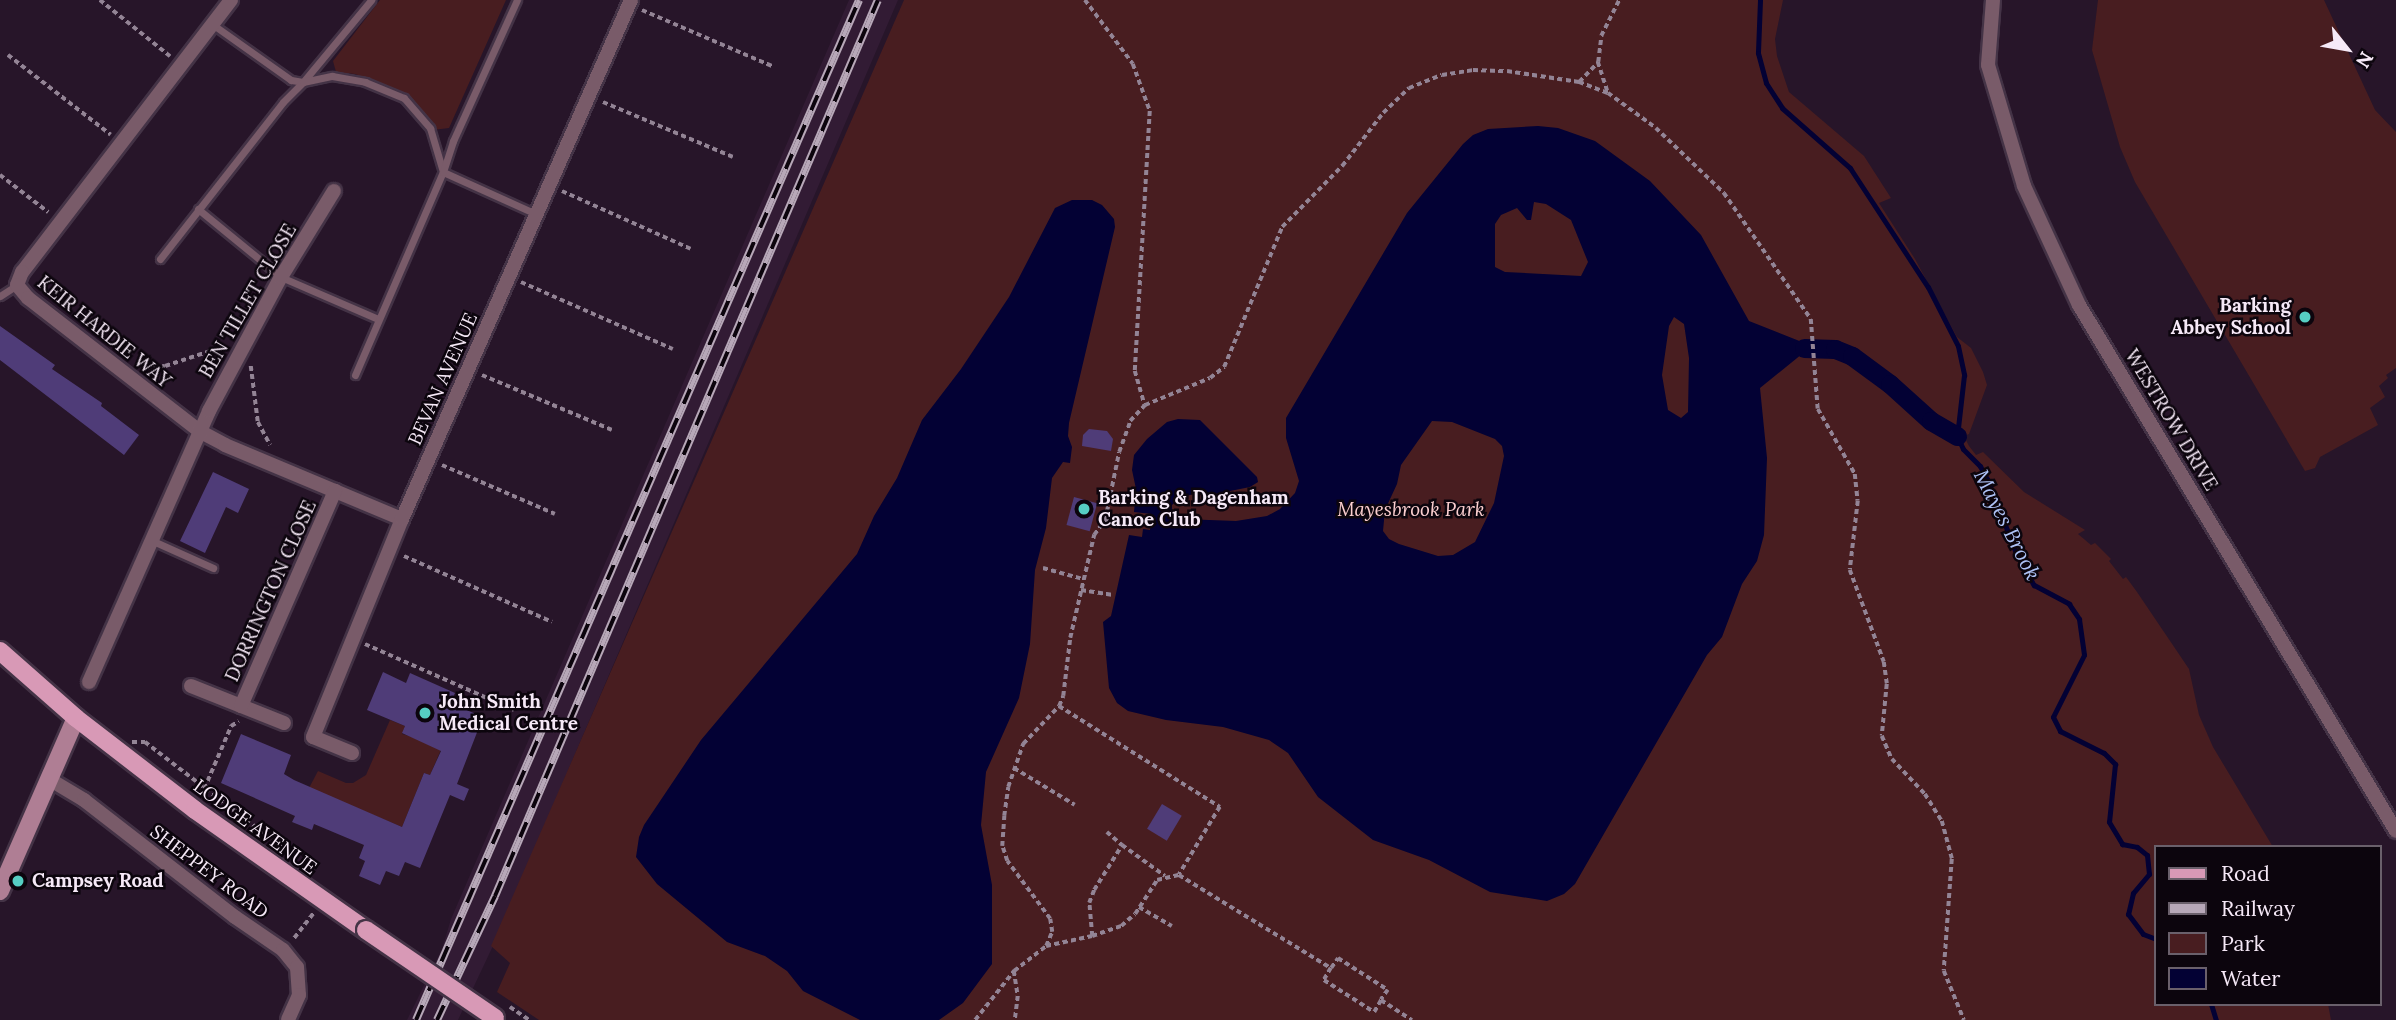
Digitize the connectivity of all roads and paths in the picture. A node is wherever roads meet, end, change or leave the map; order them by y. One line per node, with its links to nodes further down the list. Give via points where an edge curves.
1 (100, 0): 12 (path)
2 (231, 0): 9 (street, KEIR HARDIE WAY)
3 (371, 0): 14 (lane)
4 (517, 0): 20 (lane)
5 (1085, 0): 39 (path, via 1133,64 1150,111 1135,371)
6 (1619, 0): 11 (path, via 1601,36)
7 (1993, 0): 73 (street, WESTROW DRIVE, via 1988,65 2024,186 2079,305)
8 (630, 2): 13 (path); 17 (street, BEVAN AVENUE)
9 (212, 24): 12 (street, KEIR HARDIE WAY); 14 (lane, via 284,75)
10 (8, 55): 18 (path)
11 (1598, 62): 15 (path); 16 (path)
12 (181, 65): 18 (street, KEIR HARDIE WAY)
13 (772, 66)
14 (303, 82): 20 (lane, via 332,76 365,82 404,98 430,128); 24 (lane)
15 (1579, 82): 16 (path); 39 (path, via 1474,70 1442,75 1409,88 1282,227 1224,367 1210,379)
16 (1608, 93): 95 (path, via 1656,128 1724,193 1806,309 1812,327 1818,409 1855,474 1858,501 1850,570 1884,662 1887,684 1882,736 1892,759 1925,794 1942,821 1952,859 1944,971)
17 (589, 96): 19 (path); 22 (street, BEVAN AVENUE)
18 (121, 142): 26 (street, KEIR HARDIE WAY)
19 (733, 157)
20 (443, 172): 25 (lane); 33 (lane)
21 (0, 175): 26 (path)
22 (549, 185): 25 (street, BEVAN AVENUE); 27 (path)
23 (334, 191): 29 (street, BEN TILLET CLOSE)
24 (198, 209): 28 (lane); 29 (lane)
25 (536, 214): 30 (street, BEVAN AVENUE)
26 (61, 221): 31 (street, KEIR HARDIE WAY)
27 (691, 249)
28 (160, 259)
29 (281, 277): 33 (lane); 34 (street, BEN TILLET CLOSE)
30 (509, 277): 35 (path); 37 (street, BEVAN AVENUE)
31 (17, 285): 32 (lane); 41 (street, KEIR HARDIE WAY, via 27,298)
32 (0, 296)
33 (378, 320): 38 (lane)
34 (242, 349): 36 (path, via 229,345 165,366); 41 (street, BEN TILLET CLOSE); 42 (path, via 249,354 258,422)
35 (673, 349)
36 (143, 368)
37 (468, 369): 40 (path); 43 (street, BEVAN AVENUE)
38 (355, 375)
39 (1145, 405): 47 (path, via 1125,432)
40 (612, 430)
41 (201, 432): 44 (street, KEIR HARDIE WAY); 49 (street)
42 (270, 445)
43 (428, 460): 45 (path); 46 (street, BEVAN AVENUE)
44 (335, 491): 46 (street, KEIR HARDIE WAY); 61 (street, DORRINGTON CLOSE)
45 (555, 514)
46 (402, 520): 50 (street, BEVAN AVENUE)
47 (1105, 520): 48 (path); 53 (path, via 1094,535)
48 (1147, 525)
49 (153, 541): 51 (lane); 59 (street)
50 (390, 550): 56 (path); 57 (street, BEVAN AVENUE)
51 (213, 568)
52 (1043, 568): 53 (path)
53 (1083, 579): 54 (path)
54 (1081, 590): 55 (path); 62 (path)
55 (1112, 595)
56 (552, 622)
57 (354, 639): 63 (path); 68 (street, BEVAN AVENUE, via 313,737)
58 (0, 651): 64 (main road, LODGE AVENUE)
59 (89, 682)
60 (191, 686): 61 (street)
61 (241, 706): 65 (street)
62 (1059, 706): 69 (path, via 1023,744); 77 (path, via 1220,807)
63 (514, 710)
64 (76, 718): 67 (main road, LODGE AVENUE); 70 (street)
65 (284, 723)
66 (251, 724): 71 (path, via 240,720 231,726)
67 (118, 751): 71 (path, via 135,740 145,741); 89 (main road, LODGE AVENUE, bridge, via 261,859)
68 (352, 753)
69 (1014, 768): 72 (path); 85 (path, via 1002,846 1013,871 1050,919 1052,932)
70 (49, 779): 79 (street); 90 (street, SHEPPEY ROAD, via 283,950 297,967 299,995)
71 (204, 789): 76 (path)
72 (1075, 805)
73 (2396, 831)
74 (1107, 832): 75 (path)
75 (1122, 845): 78 (path); 83 (path, via 1089,903)
76 (290, 853)
77 (1179, 875): 78 (path); 86 (path)
78 (1165, 876): 80 (path, via 1157,880)
79 (0, 891)
80 (1139, 907): 82 (path); 83 (path, via 1127,922)
81 (307, 921): 84 (path)
82 (1171, 926)
83 (1092, 936): 85 (path)
84 (290, 943)
85 (1046, 946): 87 (path)
86 (1331, 968): 88 (path, via 1338,958 1388,990); 88 (path, via 1324,980 1374,1012)
87 (1014, 971): 92 (path); 93 (path)
88 (1381, 1000): 94 (path)
89 (500, 1014): 91 (path)
90 (288, 1020)
91 (529, 1020)
92 (975, 1020)
93 (1016, 1020)
94 (1412, 1020)
95 (1964, 1020)

